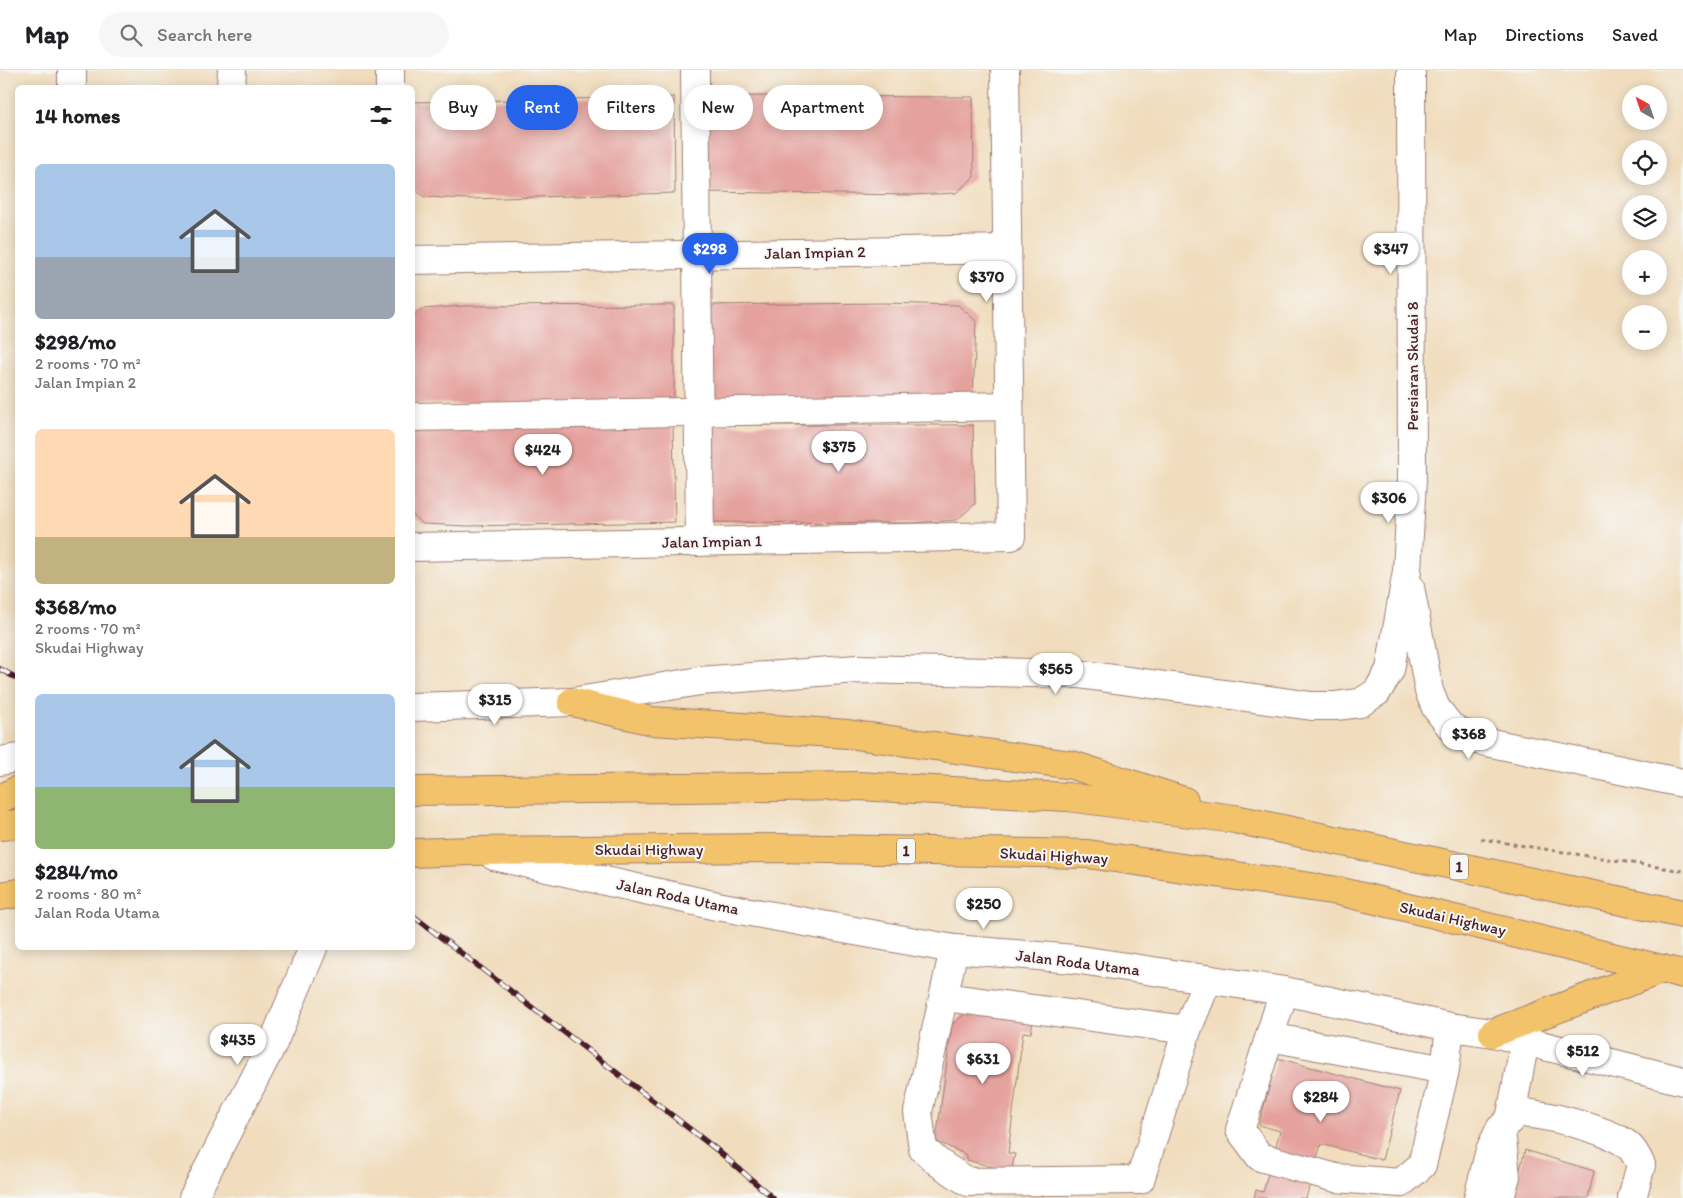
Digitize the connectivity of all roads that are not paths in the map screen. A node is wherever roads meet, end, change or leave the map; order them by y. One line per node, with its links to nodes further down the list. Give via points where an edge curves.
1 (72, 70): 7 (street)
2 (232, 70): 8 (street)
3 (390, 70): 9 (street)
4 (695, 70): 11 (street)
5 (1005, 70): 10 (street)
6 (1411, 70): 18 (street, Persiaran Skudai 8, via 1412,479)
7 (72, 85)
8 (231, 85)
9 (390, 85)
10 (1008, 249): 11 (street, Jalan Impian 2); 13 (street)
11 (697, 254): 12 (street, Jalan Impian 2); 14 (street)
12 (415, 260)
13 (1009, 406): 14 (street); 16 (street, Jalan Impian 1, via 1011,536)
14 (699, 412): 15 (street); 16 (street)
15 (415, 417)
16 (700, 542): 17 (street, Jalan Impian 1)
17 (415, 547)
18 (1407, 571): 20 (street, via 1390,670 1377,692 1360,703 1312,706 1078,674 858,669 700,681); 23 (street, via 1429,691 1436,708 1450,726 1472,739)
19 (415, 702): 20 (street)
20 (572, 702): 27 (highway, via 652,721 848,734 1072,765)
21 (15, 759): 22 (street)
22 (0, 762)
23 (1683, 783)
24 (15, 791): 26 (highway)
25 (415, 791): 27 (highway, 1, via 858,786 1068,797)
26 (0, 798)
27 (1235, 819): 34 (highway, 1)
28 (15, 824): 29 (highway)
29 (0, 826)
30 (470, 850): 31 (highway, Skudai Highway / 1); 35 (street, Jalan Roda Utama, via 717,906); 37 (highway, Skudai Highway / 1, via 776,848 1088,854 1338,891)
31 (415, 853)
32 (15, 894): 33 (highway)
33 (0, 896)
34 (1683, 914)
35 (954, 949): 38 (street, Jalan Roda Utama, via 1074,960); 40 (street)
36 (312, 950): 50 (street, via 273,1043)
37 (1673, 971): 43 (highway)
38 (1208, 979): 39 (street, Jalan Roda Utama); 42 (street)
39 (1284, 991): 41 (street, Jalan Roda Utama); 44 (street)
40 (944, 997): 42 (street); 42 (street, via 918,1112 920,1131 923,1149 968,1182 1140,1180)
41 (1450, 1026): 43 (street, Jalan Roda Utama); 46 (street)
42 (1187, 1030)
43 (1493, 1033): 45 (street, Jalan Roda Utama)
44 (1270, 1037): 46 (street); 46 (street, via 1240,1130 1260,1157 1336,1178 1401,1183 1422,1165)
45 (1525, 1041): 47 (street, Jalan Roda Utama); 48 (street)
46 (1445, 1070)
47 (1683, 1081)
48 (1505, 1125): 49 (street, via 1517,1113 1532,1113 1609,1134); 51 (street, via 1490,1150); 52 (street, via 1506,1176)
49 (1627, 1144): 53 (street, via 1624,1172); 54 (street, via 1642,1165)
50 (193, 1198)
51 (1478, 1198)
52 (1500, 1198)
53 (1616, 1198)
54 (1632, 1198)

